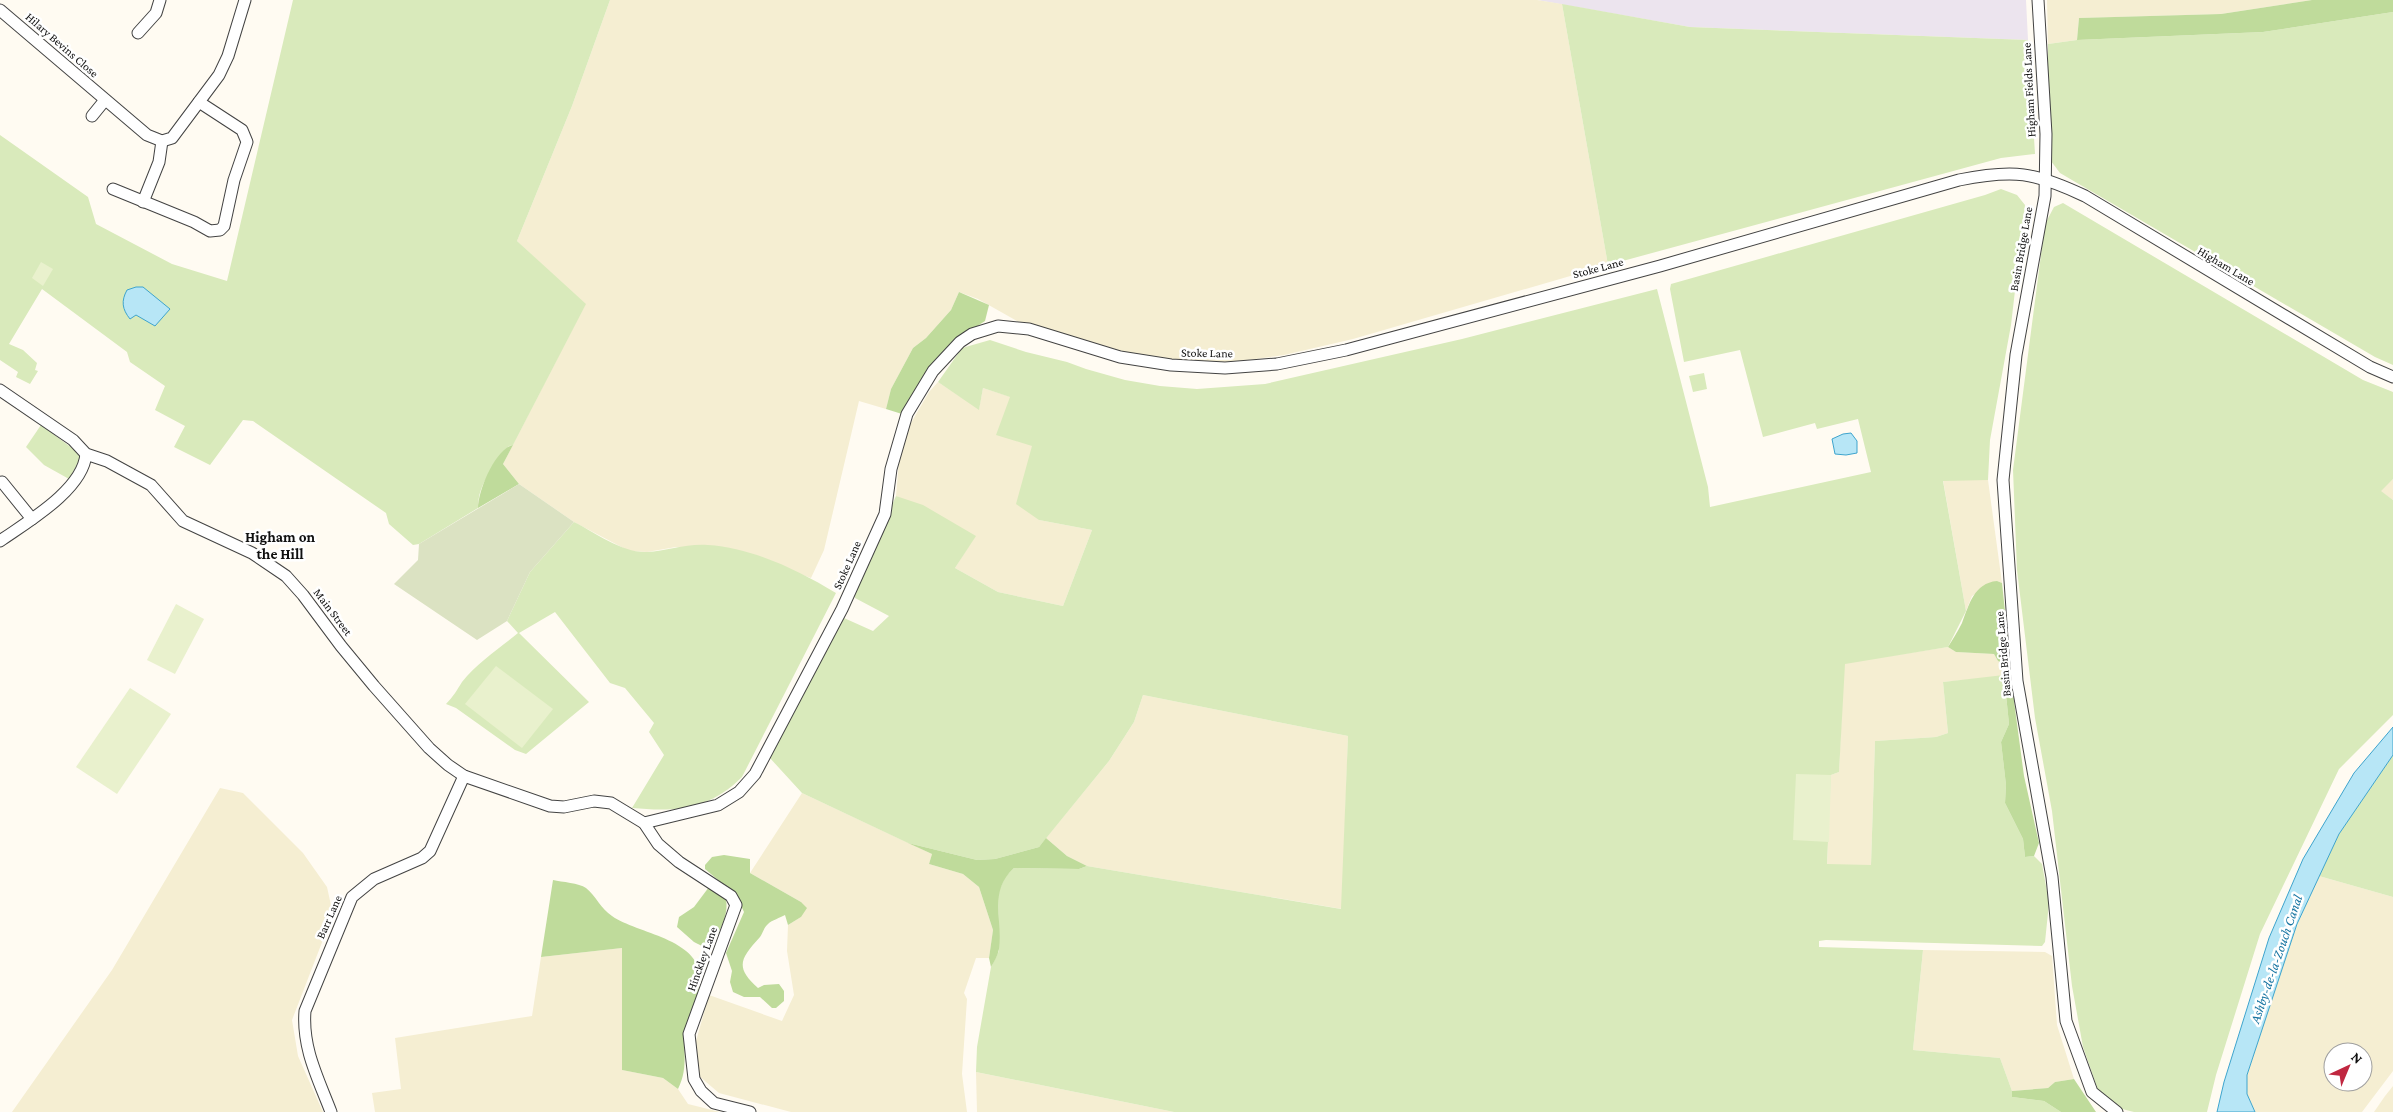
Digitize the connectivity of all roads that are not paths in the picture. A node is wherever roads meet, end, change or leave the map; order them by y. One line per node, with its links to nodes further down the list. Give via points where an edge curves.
1 (160, 0): 5 (street, via 156,13)
2 (245, 0): 7 (street, via 228,56 219,75)
3 (2038, 0): 10 (street, Higham Fields Lane, via 2046,134)
4 (0, 10): 6 (street, Hilary Bevins Close)
5 (138, 33)
6 (105, 100): 8 (street); 9 (street, Hilary Bevins Close, via 147,135)
7 (199, 102): 9 (street, via 172,138); 12 (street, via 246,135 247,142 224,226 210,231)
8 (92, 116)
9 (162, 141): 12 (street, via 159,162)
10 (2045, 178): 13 (street, Higham Lane, via 2085,196 2370,367); 20 (street, Stoke Lane, via 2013,172 1959,180 1650,268 1346,350 1277,364 1225,368 1171,365 1120,357 1029,329 998,326 972,334 933,371 908,414 891,469 885,514 842,609 755,774 739,792 718,806); 21 (street, Basin Bridge Lane, via 2045,196 2016,355 2003,480 2017,681 2052,877 2066,1021 2092,1092)
11 (113, 189): 12 (street)
12 (143, 202)
13 (2393, 377)
14 (0, 390): 15 (street, Main Street, via 73,440)
15 (86, 454): 17 (street, via 70,484 50,506); 19 (street, Main Street, via 107,461 144,481 157,490 183,521 252,553 286,576 374,686 429,748)
16 (2, 482): 17 (street)
17 (32, 519): 18 (street)
18 (0, 541)
19 (464, 776): 20 (street, Main Street, via 550,806 564,807 594,801 611,803); 22 (street, Barr Lane, via 430,851 422,858 374,879 352,897 305,1011 303,1031 306,1046)
20 (644, 822): 23 (street, Hinckley Lane, via 658,844 731,896 736,905 689,1034 694,1079 701,1091 714,1103)
21 (2112, 1109)
22 (331, 1112)
23 (750, 1112)

